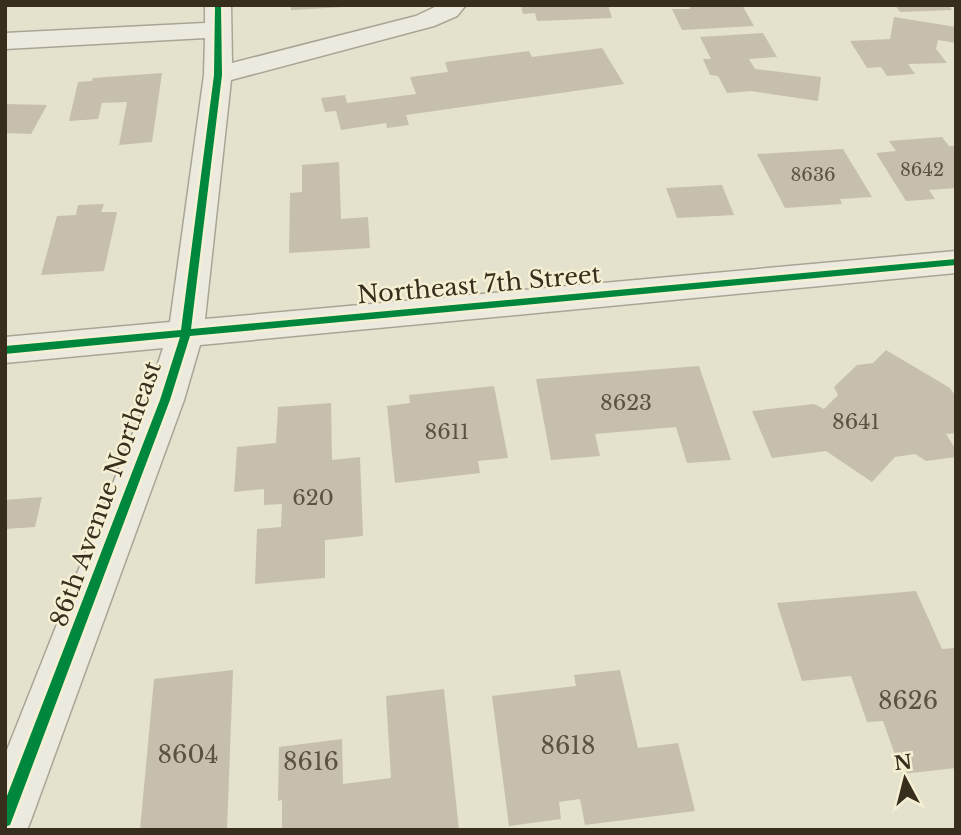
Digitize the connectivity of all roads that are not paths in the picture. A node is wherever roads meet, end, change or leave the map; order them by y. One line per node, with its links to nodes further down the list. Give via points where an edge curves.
1 (454, 5): 4 (street, via 425,20)
2 (218, 17): 3 (street); 4 (street, 86th Avenue Northeast)
3 (5, 41)
4 (218, 75): 6 (street, 86th Avenue Northeast)
5 (956, 262): 6 (street, Northeast 7th Street)
6 (186, 334): 7 (street, Northeast 7th Street); 8 (street, 86th Avenue Northeast, via 166,400)
7 (5, 350)
8 (5, 820)

